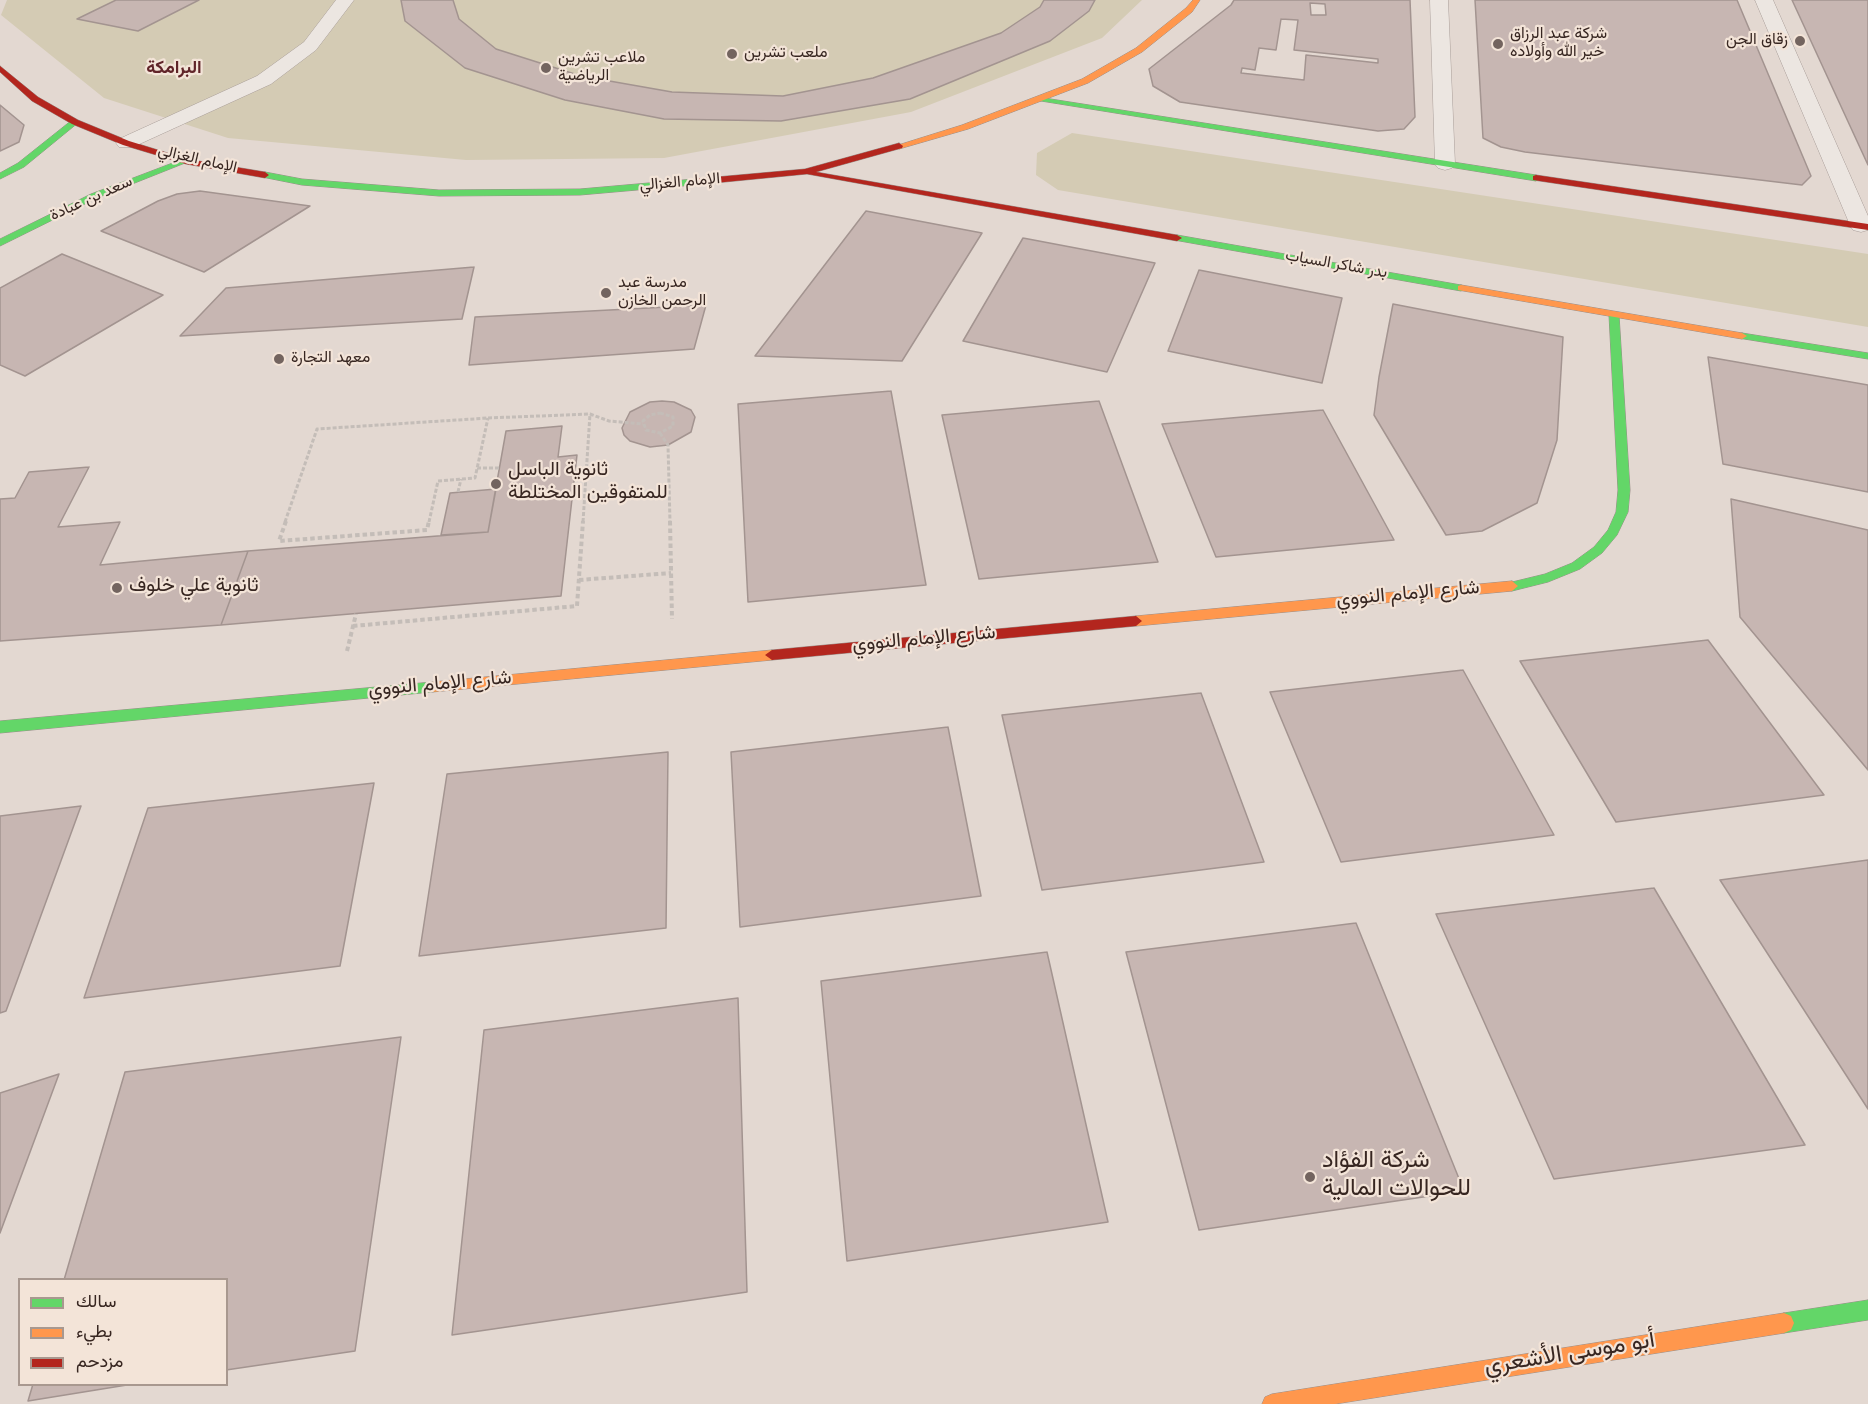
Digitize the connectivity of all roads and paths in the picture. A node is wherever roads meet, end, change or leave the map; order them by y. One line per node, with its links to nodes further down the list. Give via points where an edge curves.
1 (345, 0): 8 (street, via 310,46 264,80)
2 (1197, 0): 6 (main road, الإمام الغزالي, via 1139,50 1085,81)
3 (1439, 0): 10 (street)
4 (1764, 0): 13 (street)
5 (0, 68): 7 (main road, الإمام الغزالي, via 35,99)
6 (1041, 99): 10 (main road); 11 (main road, الإمام الغزالي, via 966,127)
7 (75, 122): 8 (main road, الإمام الغزالي); 12 (main road, via 21,165)
8 (126, 143): 9 (main road, الإمام الغزالي)
9 (186, 161): 11 (main road, الإمام الغزالي, via 303,182 439,193 580,192); 14 (main road, سعد بن عبادة, via 94,196)
10 (1445, 164): 13 (main road)
11 (806, 172): 15 (main road, بدر شاكر السياب)
12 (0, 176)
13 (1864, 226)
14 (0, 243)
15 (1614, 315): 16 (main road, بدر شاكر السياب); 31 (main road, شارع الإمام النووي, via 1622,512 1613,532 1598,550 1576,566 1548,578 1505,587)
16 (1868, 356)
17 (590, 414): 18 (path); 19 (path, via 609,421); 26 (path)
18 (488, 418): 21 (path); 23 (path, via 317,429 279,540 427,530 438,481)
19 (643, 424): 20 (path, via 650,432); 20 (path, via 655,414 673,417 673,426)
20 (660, 433): 25 (path, via 668,446)
21 (477, 468): 22 (path); 23 (path, via 475,478)
22 (499, 468)
23 (462, 479): 24 (path)
24 (458, 492)
25 (671, 573): 26 (path); 29 (path)
26 (579, 580): 28 (path, via 577,606)
27 (356, 614): 28 (path)
28 (353, 626): 30 (path)
29 (672, 627)
30 (346, 655)
31 (0, 727)
32 (1868, 1310): 33 (main road, أبو موسى الأشعري)
33 (1419, 1392): 34 (main road, أبو موسى الأشعري)
34 (1272, 1404)

